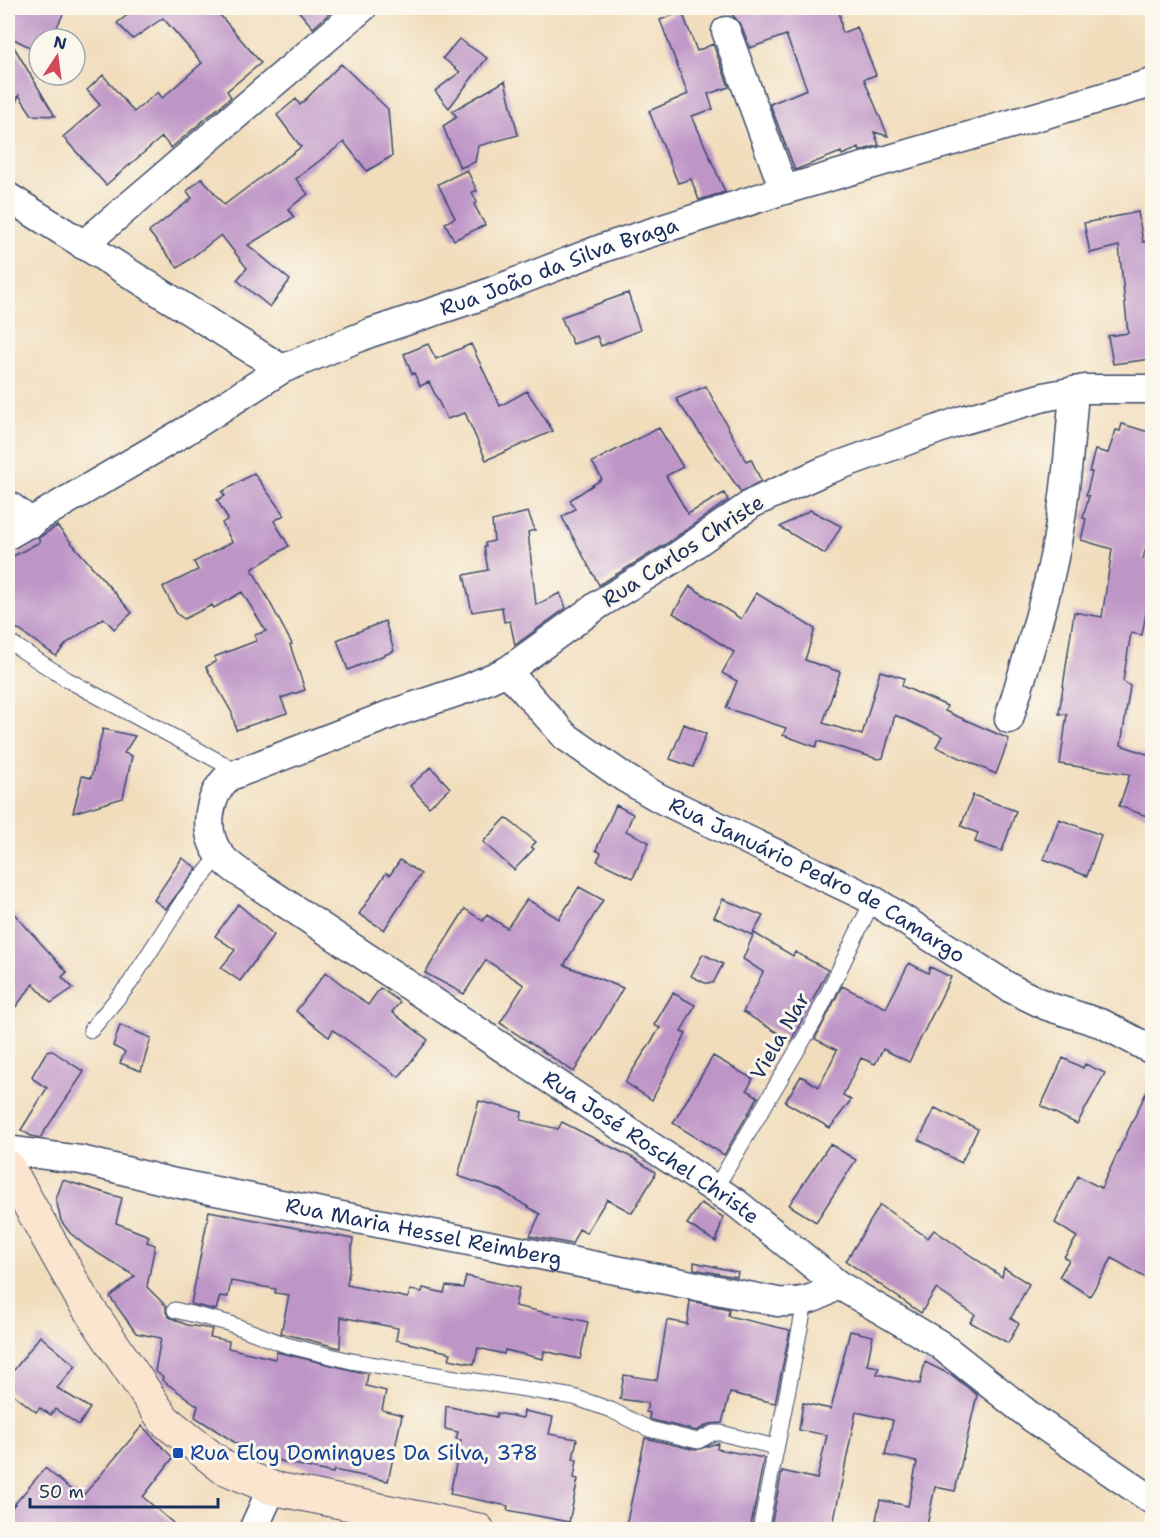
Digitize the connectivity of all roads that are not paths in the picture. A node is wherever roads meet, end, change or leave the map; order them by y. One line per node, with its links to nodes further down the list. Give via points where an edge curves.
1 (362, 8): 6 (street)
2 (726, 31): 4 (street)
3 (1152, 83): 4 (street, Rua João da Silva Braga)
4 (784, 189): 7 (street, Rua João da Silva Braga, via 606,247)
5 (8, 197): 6 (street)
6 (83, 244): 7 (street)
7 (282, 369): 11 (street, Rua João da Silva Braga)
8 (1152, 389): 9 (street, Rua Carlos Christe)
9 (1074, 391): 13 (street, Rua Carlos Christe, via 947,425 767,496 601,603); 14 (street, via 1057,544)
10 (8, 505): 11 (street)
11 (20, 529)
12 (8, 641): 15 (lane, via 66,680)
13 (507, 671): 15 (street, Rua Carlos Christe); 17 (street, Rua Januário Pedro de Camargo, via 565,736 625,778)
14 (1009, 719)
15 (236, 774): 16 (street, via 220,785 211,806 212,841)
16 (220, 855): 18 (lane, via 184,899 130,983); 22 (street, Rua José Roschel Christe, via 337,939)
17 (873, 900): 19 (street, Rua Januário Pedro de Camargo, via 1010,987 1047,1006 1103,1024); 22 (lane, Viela Nar, via 815,1020)
18 (91, 1030)
19 (1152, 1050)
20 (8, 1150): 24 (street, Rua Maria Hessel Reimberg, via 81,1160 175,1183 668,1281 778,1302)
21 (8, 1167): 27 (main road, via 81,1297 164,1420 223,1467)
22 (715, 1189): 23 (street, Rua José Roschel Christe)
23 (837, 1284): 24 (street); 28 (street, Rua José Roschel Christe, via 939,1344 1035,1419)
24 (805, 1303): 26 (lane)
25 (175, 1310): 26 (lane, via 351,1361 574,1397 678,1437 698,1441 721,1433)
26 (775, 1447): 31 (lane)
27 (272, 1488): 29 (street); 30 (main road)
28 (1152, 1500)
29 (253, 1530)
30 (478, 1530)
31 (760, 1530)

